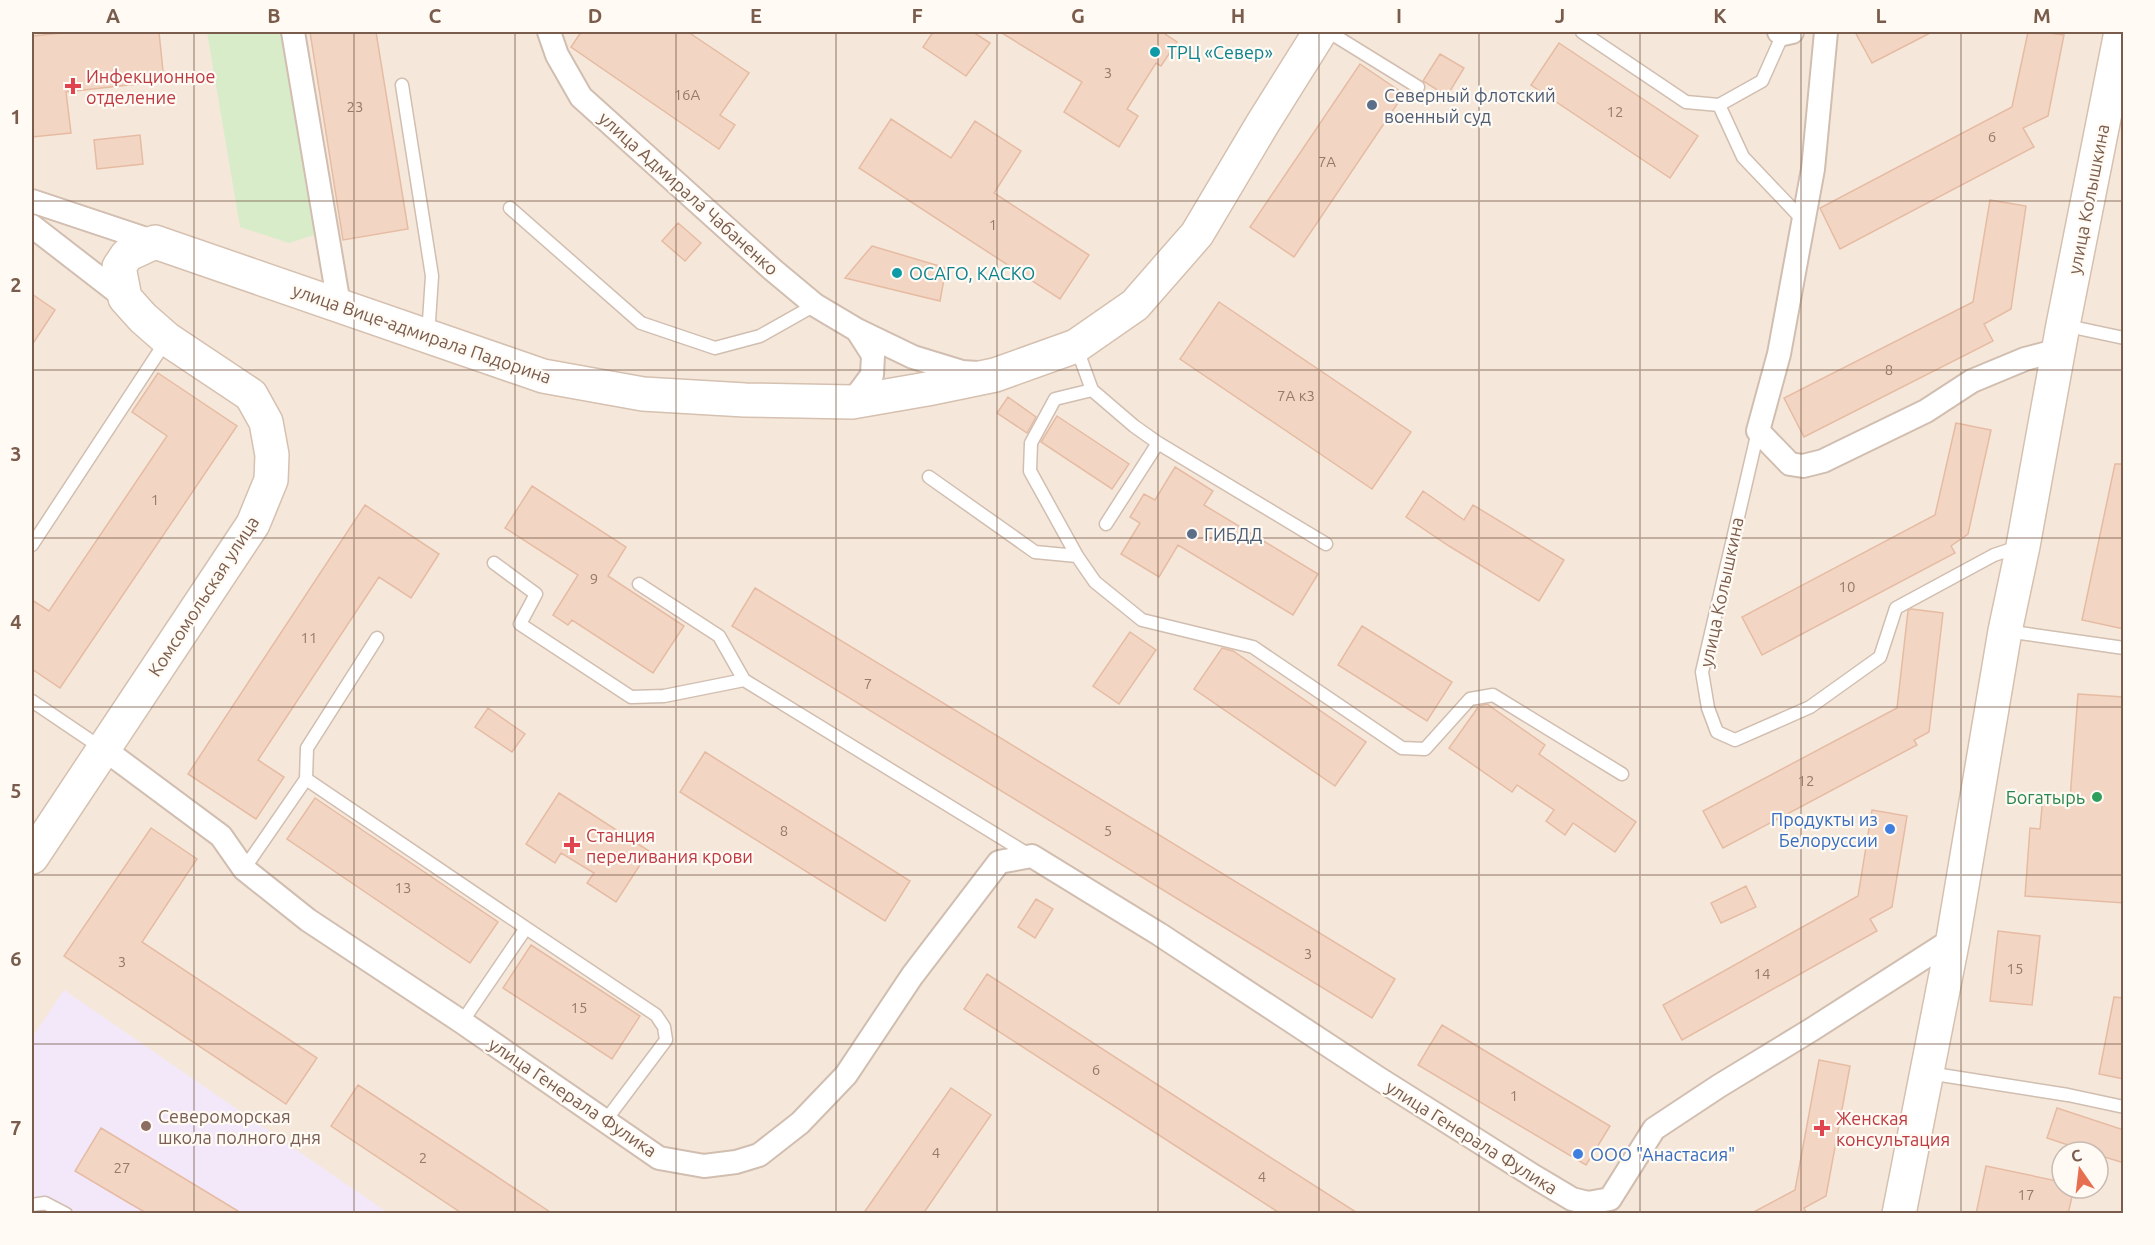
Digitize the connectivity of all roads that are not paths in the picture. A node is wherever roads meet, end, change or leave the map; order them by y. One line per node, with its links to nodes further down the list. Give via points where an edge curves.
1 (293, 32): 18 (street)
2 (549, 32): 19 (street, улица Адмирала Чабаненко, via 557,56 581,97)
3 (1320, 32): 25 (street, улица Вице-адмирала Падорина, via 1197,234 1135,304)
4 (1329, 32): 10 (lane)
5 (1582, 32): 11 (lane, via 1686,102)
6 (1785, 32): 11 (lane, via 1762,81)
7 (1826, 32): 14 (street, улица Колышкина, via 1813,169)
8 (2122, 35): 22 (street, улица Колышкина)
9 (402, 85): 21 (lane, via 432,276)
10 (1418, 87)
11 (1719, 105): 14 (lane, via 1743,157)
12 (32, 201): 16 (street)
13 (510, 208): 19 (lane, via 641,324 715,348 760,336)
14 (1802, 219): 29 (street, улица Колышкина, via 1779,354)
15 (32, 226): 17 (street, Комсомольская улица)
16 (155, 242): 17 (street, via 126,255 120,267); 18 (street, улица Вице-адмирала Падорина)
17 (125, 298): 24 (street, Комсомольская улица)
18 (339, 305): 21 (street, улица Вице-адмирала Падорина)
19 (815, 305): 20 (street, улица Адмирала Чабаненко)
20 (857, 330): 26 (street, улица Адмирала Чабаненко, via 913,357 962,372); 28 (street, улица Адмирала Чабаненко, via 873,355 872,375)
21 (428, 337): 28 (street, улица Вице-адмирала Падорина, via 543,376 644,394)
22 (2061, 338): 23 (lane); 29 (street, via 1823,461 1803,466 1790,464); 35 (street, улица Колышкина)
23 (2124, 338)
24 (167, 339): 34 (lane); 44 (street, Комсомольская улица, via 250,395 266,422 272,455 271,480 252,524)
25 (1076, 346): 26 (street, улица Вице-адмирала Падорина); 27 (lane)
26 (995, 375): 28 (street, улица Вице-адмирала Падорина)
27 (1092, 390): 30 (lane); 36 (lane, via 1055,399 1031,443 1030,471)
28 (852, 402)
29 (1758, 431): 35 (lane, улица Колышкина, via 1702,672 1717,732 1735,740 1810,707 1880,657 1896,608 1994,555)
30 (1158, 443): 32 (lane); 33 (lane)
31 (929, 477): 36 (lane, via 1035,552)
32 (1106, 524)
33 (1326, 544)
34 (32, 545)
35 (2023, 546): 39 (street, улица Колышкина)
36 (1077, 556): 45 (lane, via 1095,582 1142,620 1253,647 1402,748 1425,749 1470,699 1493,695)
37 (494, 563): 42 (lane, via 536,594 520,624 631,697 664,696)
38 (639, 584): 42 (lane, via 719,636)
39 (2005, 631): 41 (lane); 51 (street, улица Колышкина)
40 (377, 638): 46 (lane, via 307,748)
41 (2124, 648)
42 (744, 680): 47 (lane, улица Генерала Фулика)
43 (32, 701): 44 (lane)
44 (104, 749): 48 (street, Комсомольская улица); 49 (street, улица Генерала Фулика, via 221,836)
45 (1622, 774)
46 (306, 779): 49 (lane); 50 (lane)
47 (1032, 856): 51 (street, улица Генерала Фулика, via 1506,1159 1572,1199 1588,1203 1610,1199 1654,1130); 55 (street, улица Генерала Фулика, via 999,862 912,976 846,1075 800,1123 759,1155 704,1166 659,1158)
48 (32, 857)
49 (244, 868): 52 (street, улица Генерала Фулика, via 308,920)
50 (526, 928): 52 (lane); 55 (lane, via 656,1015 664,1027 666,1040)
51 (1953, 939): 53 (street, улица Колышкина)
52 (462, 1022): 55 (street, улица Генерала Фулика)
53 (1928, 1073): 54 (lane); 58 (street, улица Колышкина)
54 (2124, 1107)
55 (606, 1120)
56 (32, 1205): 57 (lane, via 45,1203)
57 (66, 1214)
58 (1899, 1214)

